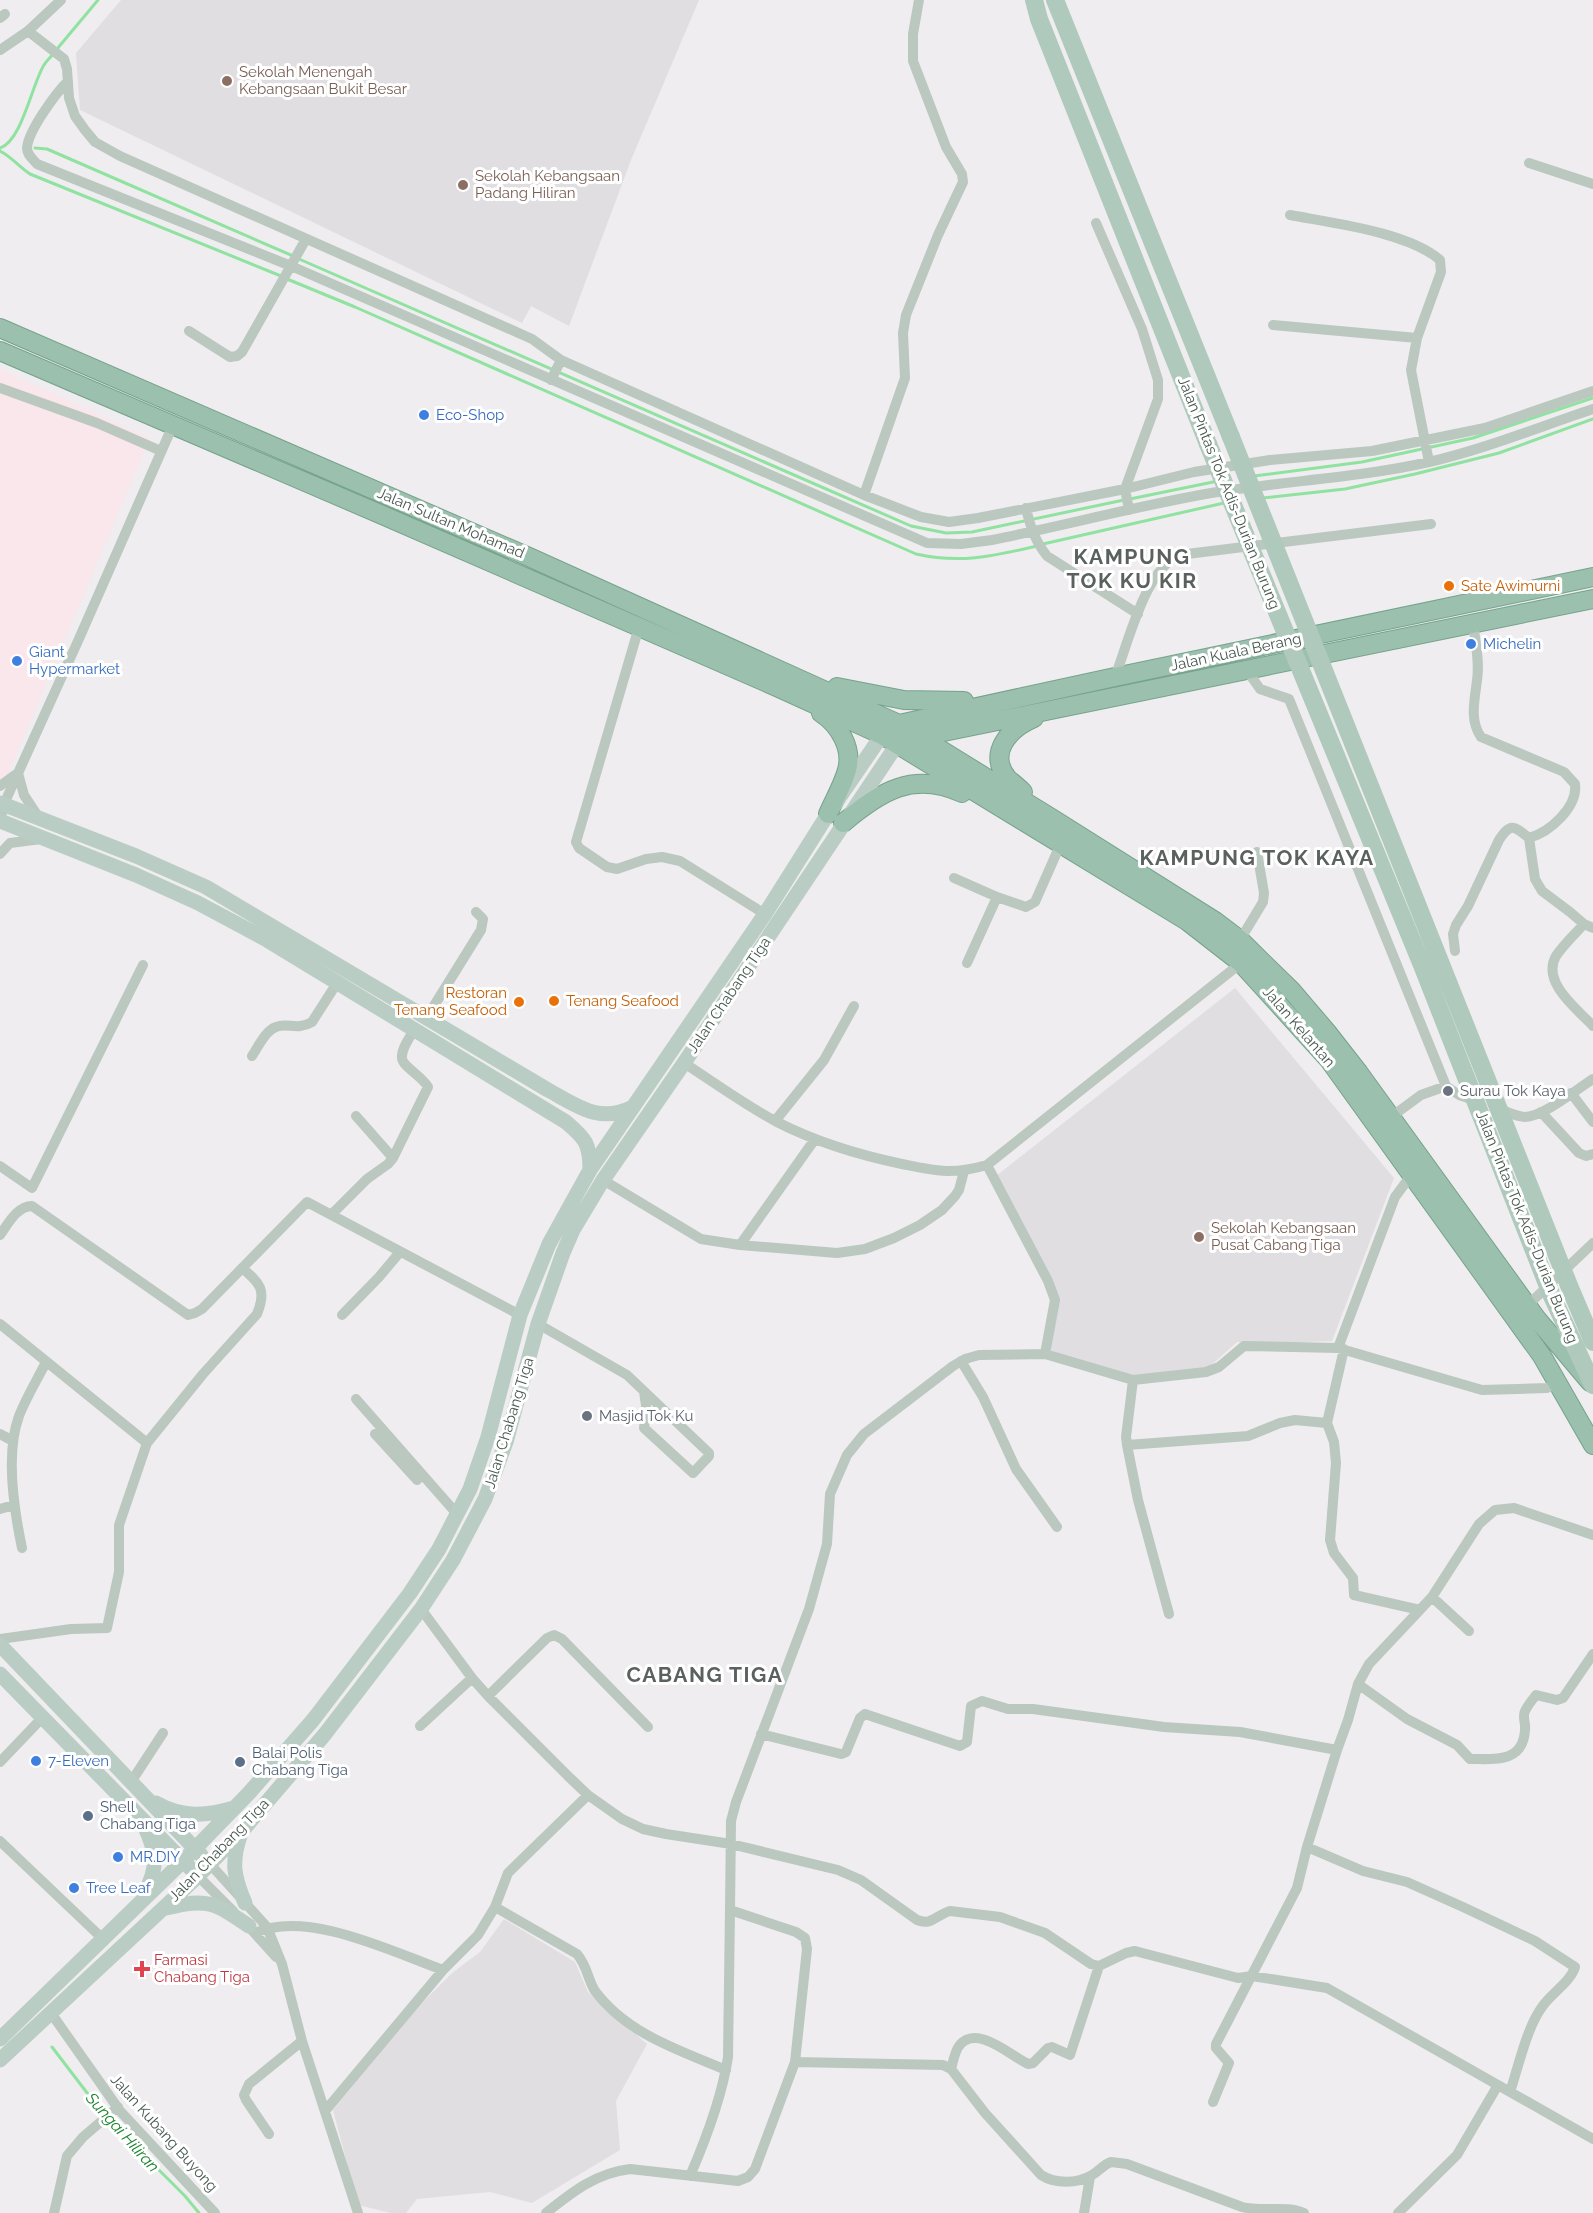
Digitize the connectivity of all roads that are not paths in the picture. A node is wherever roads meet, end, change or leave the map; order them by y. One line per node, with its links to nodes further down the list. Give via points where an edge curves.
1 (61, 0): 5 (street)
2 (919, 0): 27 (street, via 913,61 963,182 906,315 905,378)
3 (1034, 0): 113 (main road, Jalan Pintas Tok Adis-Durian Burung, bridge, via 1551,1294)
4 (1055, 0): 106 (main road, Jalan Pintas Tok Adis-Durian Burung, bridge)
5 (28, 31): 6 (street); 7 (street, via 64,59)
6 (0, 50)
7 (68, 81): 12 (street, via 75,116 95,142); 13 (street, via 33,131 27,147 37,164)
8 (1529, 164): 9 (street)
9 (1593, 184)
10 (1290, 215): 17 (street, via 1373,231 1428,250 1440,260 1441,272)
11 (1096, 222): 28 (street, via 1142,329 1158,380 1158,399)
12 (306, 239): 13 (street); 19 (street, via 532,339)
13 (293, 263): 16 (street, via 237,357 230,357); 19 (street)
14 (1274, 325): 17 (street)
15 (0, 328): 36 (highway, Jalan Sultan Mohamad)
16 (189, 331)
17 (1417, 338): 24 (street, via 1411,370)
18 (0, 351): 23 (highway, Jalan Sultan Mohamad)
19 (556, 370): 27 (street); 29 (street, via 927,543 961,544)
20 (0, 388): 25 (street)
21 (1593, 390): 24 (street, via 1485,428)
22 (1593, 409): 26 (street, via 1497,443)
23 (173, 425): 25 (street); 35 (highway, Jalan Sultan Mohamad)
24 (1425, 442): 26 (street); 28 (street, via 1194,472)
25 (161, 451): 45 (street)
26 (1428, 459): 28 (street, via 1343,477)
27 (864, 495): 29 (street, via 936,521)
28 (1127, 500): 29 (street); 29 (street)
29 (1029, 519): 33 (street, via 1038,546 1058,564)
30 (1431, 524): 33 (street, via 1187,554 1161,569)
31 (1593, 577): 38 (highway, Jalan Kuala Berang)
32 (1593, 599): 34 (highway, Jalan Kuala Berang)
33 (1138, 614): 38 (street)
34 (1473, 622): 37 (highway, Jalan Kuala Berang); 54 (street, via 1477,731 1481,737 1564,772 1575,784 1566,811 1545,831)
35 (639, 627): 39 (highway, Jalan Sultan Mohamad); 61 (street, via 576,842 607,867 617,869 646,859 680,861)
36 (764, 663): 40 (highway, via 814,681 880,697 930,702); 42 (highway, Jalan Sultan Mohamad)
37 (1246, 669): 41 (highway, Jalan Kuala Berang); 78 (street, via 1260,689 1289,699)
38 (1115, 677): 40 (highway, Jalan Kuala Berang)
39 (779, 688): 44 (highway, Jalan Sultan Mohamad); 50 (highway, via 827,717 844,739 849,760)
40 (1006, 700): 42 (highway, Jalan Kuala Berang)
41 (1081, 702): 43 (highway, Jalan Kuala Berang); 51 (highway, via 1012,730 1000,752 1007,777)
42 (899, 724): 43 (highway, Jalan Kelantan); 44 (highway, Jalan Kuala Berang)
43 (920, 736): 44 (highway, Jalan Kuala Berang); 51 (highway, Jalan Kelantan)
44 (890, 739): 48 (highway, Jalan Kelantan); 50 (main road, Jalan Chabang Tiga)
45 (18, 772): 46 (street); 47 (street); 49 (street, via 24,795)
46 (0, 786)
47 (2, 803): 49 (main road); 52 (street)
48 (1008, 812): 50 (highway, via 944,784 927,783 880,796); 55 (highway, Jalan Kelantan)
49 (40, 818): 70 (main road, via 207,887)
50 (836, 819): 61 (main road, Jalan Chabang Tiga); 75 (main road, Jalan Chabang Tiga)
51 (1053, 819): 63 (highway, Jalan Kelantan)
52 (0, 822): 53 (main road)
53 (44, 838): 57 (street, via 10,843); 68 (main road, via 198,903)
54 (1530, 838): 62 (street, via 1535,879 1542,891); 64 (street, via 1516,827 1504,832 1456,925)
55 (1060, 843): 59 (street, via 1035,902 1026,908); 66 (highway, Jalan Kelantan, via 1187,921)
56 (1257, 852): 63 (street, via 1263,902)
57 (0, 854)
58 (954, 878): 59 (street)
59 (997, 897): 65 (street)
60 (476, 912): 70 (street, via 483,920 481,930)
61 (765, 914): 80 (main road, Jalan Chabang Tiga)
62 (1589, 926): 71 (street, via 1557,954 1552,973 1560,990)
63 (1240, 940): 83 (highway, Jalan Kelantan, via 1320,1023)
64 (1455, 951)
65 (967, 963)
66 (1241, 963): 89 (street); 93 (highway, Jalan Kelantan, via 1329,1060)
67 (143, 965): 90 (street, via 32,1188)
68 (337, 983): 72 (main road); 73 (street, via 312,1022 295,1028 278,1026)
69 (854, 1006): 84 (street, via 824,1060)
70 (427, 1017): 74 (main road)
71 (1593, 1026)
72 (414, 1030): 76 (main road); 88 (street, via 401,1056 402,1062 428,1087)
73 (252, 1056)
74 (503, 1063): 76 (main road); 80 (main road, via 588,1111 618,1114)
75 (684, 1063): 84 (street); 94 (main road, Jalan Chabang Tiga)
76 (494, 1077): 91 (main road, via 576,1130 588,1145)
77 (1593, 1079): 79 (street)
78 (1446, 1086): 81 (street, via 1459,1095 1523,1117); 83 (street, via 1421,1095)
79 (1571, 1093): 81 (street); 85 (street)
80 (633, 1107): 91 (main road, Jalan Chabang Tiga)
81 (1541, 1112): 87 (street, via 1580,1153)
82 (356, 1116): 88 (street)
83 (1391, 1117): 101 (highway, Jalan Kelantan)
84 (775, 1121): 86 (street)
85 (1593, 1122)
86 (815, 1139): 92 (street, via 872,1158 932,1170); 98 (street)
87 (1593, 1154)
88 (393, 1158): 95 (street)
89 (987, 1165): 92 (street); 108 (street, via 1055,1300)
90 (0, 1166)
91 (590, 1170): 103 (main road, Jalan Chabang Tiga, via 549,1244)
92 (964, 1171): 98 (street, via 959,1190 942,1210 894,1238 865,1249 837,1252)
93 (1412, 1174): 107 (street, via 1395,1197); 112 (highway, Jalan Kelantan)
94 (603, 1180): 98 (street, via 701,1239); 105 (main road, Jalan Chabang Tiga, via 562,1253)
95 (331, 1215): 99 (street); 100 (street, via 307,1202)
96 (0, 1235): 100 (street, via 16,1213 32,1206 188,1315 202,1309)
97 (1593, 1243): 101 (street)
98 (740, 1245)
99 (400, 1252): 102 (street); 103 (street)
100 (242, 1268): 120 (street, via 262,1291 257,1314)
101 (1527, 1306): 113 (highway, Jalan Kelantan)
102 (342, 1315)
103 (520, 1315): 125 (main road, Jalan Chabang Tiga, via 488,1437 470,1489)
104 (0, 1324): 110 (street)
105 (538, 1324): 114 (street, via 627,1376); 130 (main road, Jalan Chabang Tiga, via 506,1442 485,1499 453,1560)
106 (1593, 1341)
107 (1341, 1349): 111 (street, via 1244,1346 1213,1370); 112 (street, via 1482,1390 1547,1388); 116 (street)
108 (1045, 1354): 109 (street, via 979,1355); 111 (street)
109 (961, 1361): 126 (street, via 983,1397 1016,1469); 145 (street, via 864,1434 847,1455 831,1494 826,1544 809,1608)
110 (45, 1362): 119 (street, via 19,1416); 120 (street)
111 (1133, 1380): 121 (street)
112 (1559, 1383): 122 (highway, Jalan Kelantan)
113 (1593, 1385)
114 (644, 1392): 114 (street, via 709,1453 693,1473 644,1428)
115 (356, 1400): 125 (street)
116 (1327, 1423): 121 (street, via 1288,1421 1248,1436); 131 (street, via 1336,1463 1330,1540 1334,1553 1353,1578 1354,1595)
117 (0, 1434): 119 (street)
118 (375, 1434): 125 (street)
119 (13, 1441): 123 (street)
120 (147, 1443): 134 (street, via 119,1525 119,1572 107,1628)
121 (1127, 1445): 132 (street)
122 (1593, 1445)
123 (14, 1506): 124 (street); 128 (street)
124 (0, 1509)
125 (455, 1517): 151 (main road, Jalan Chabang Tiga, via 410,1593 313,1720)
126 (1057, 1527)
127 (1593, 1535): 129 (street, via 1514,1508 1495,1510 1479,1524)
128 (22, 1548)
129 (1432, 1597): 131 (street); 133 (street)
130 (421, 1609): 137 (street); 153 (main road, Jalan Chabang Tiga, via 325,1734)
131 (1420, 1610): 139 (street, via 1369,1664)
132 (1168, 1614)
133 (1469, 1630)
134 (0, 1639)
135 (0, 1645): 148 (main road)
136 (1593, 1654): 139 (street, via 1563,1698 1536,1695 1525,1712 1521,1746 1517,1752 1498,1759 1470,1759 1457,1745 1407,1719)
137 (472, 1678): 140 (street); 142 (street)
138 (2, 1681): 141 (main road)
139 (1358, 1684): 146 (street)
140 (488, 1696): 143 (street, via 554,1635); 149 (street)
141 (43, 1717): 147 (street); 152 (main road)
142 (420, 1726)
143 (648, 1727)
144 (163, 1733): 148 (street)
145 (761, 1734): 146 (street, via 842,1754 865,1714 960,1746 967,1742 971,1706 982,1701 1016,1710 1240,1732); 155 (street, via 733,1811)
146 (1337, 1750): 156 (street)
147 (0, 1762)
148 (131, 1782): 150 (main road)
149 (588, 1795): 155 (street, via 643,1829); 163 (street, via 508,1873)
150 (143, 1796): 151 (main road, via 174,1812 190,1815); 157 (main road)
151 (236, 1807): 157 (main road, Jalan Chabang Tiga)
152 (141, 1819): 158 (main road); 162 (main road, via 155,1861 154,1876)
153 (242, 1831): 159 (main road, Jalan Chabang Tiga); 161 (main road, via 234,1868)
154 (0, 1840): 168 (street)
155 (731, 1844): 165 (street); 170 (street, via 850,1874 924,1923 950,1911 1000,1917 1044,1934 1086,1962)
156 (1307, 1847): 172 (street, via 1298,1888); 181 (street, via 1363,1871 1407,1882 1463,1907 1535,1941 1575,1967 1541,2007)
157 (195, 1849): 158 (main road, Jalan Chabang Tiga); 159 (main road)
158 (183, 1861): 160 (main road); 162 (main road, Jalan Chabang Tiga)
159 (210, 1864): 160 (main road, Jalan Chabang Tiga); 161 (street)
160 (198, 1876): 164 (main road, Jalan Chabang Tiga); 167 (street)
161 (245, 1903): 166 (street)
162 (138, 1905): 168 (main road, Jalan Chabang Tiga)
163 (495, 1907): 171 (street, via 478,1935); 179 (street, via 577,1954 594,1990 624,2021 656,2041)
164 (163, 1909): 167 (main road, via 203,1901 216,1905); 173 (main road, Jalan Chabang Tiga)
165 (730, 1910): 177 (street, via 805,1938); 179 (street)
166 (267, 1927): 167 (street); 169 (street); 171 (street, via 323,1929)
167 (252, 1930): 169 (street)
168 (103, 1940): 173 (main road, Jalan Chabang Tiga)
169 (282, 1964): 175 (street)
170 (1099, 1966): 172 (street, via 1136,1951 1238,1978); 178 (street, via 1070,2055 1052,2047 1028,2064 975,2037 959,2046)
171 (443, 1970): 184 (street)
172 (1252, 1977): 180 (street, via 1327,1988); 182 (street, via 1216,2044 1229,2063)
173 (44, 2012): 174 (main road, Jalan Chabang Tiga); 183 (street, Jalan Kubang Buyong)
174 (9, 2037): 176 (main road, Jalan Chabang Tiga)
175 (302, 2042): 184 (street); 185 (street, via 245,2090 246,2100)
176 (0, 2060)
177 (795, 2062): 178 (street, via 943,2065); 187 (street, via 755,2169 748,2177 738,2181)
178 (951, 2069): 188 (street, via 1041,2175 1058,2182)
179 (726, 2070): 187 (street)
180 (1498, 2085): 181 (street); 195 (street, via 1457,2155)
181 (1510, 2092): 186 (street)
182 (1213, 2102)
183 (118, 2107): 189 (street, via 83,2137 68,2156); 190 (street, Jalan Kubang Buyong)
184 (325, 2111): 191 (street)
185 (269, 2134)
186 (1593, 2139)
187 (690, 2176): 192 (street, via 618,2171 591,2180)
188 (1090, 2177): 193 (street); 194 (street, via 1111,2162 1127,2164 1242,2207)
189 (54, 2213)
190 (215, 2213)
191 (358, 2213)
192 (546, 2213)
193 (1084, 2213)
194 (1304, 2213)
195 (1398, 2213)

